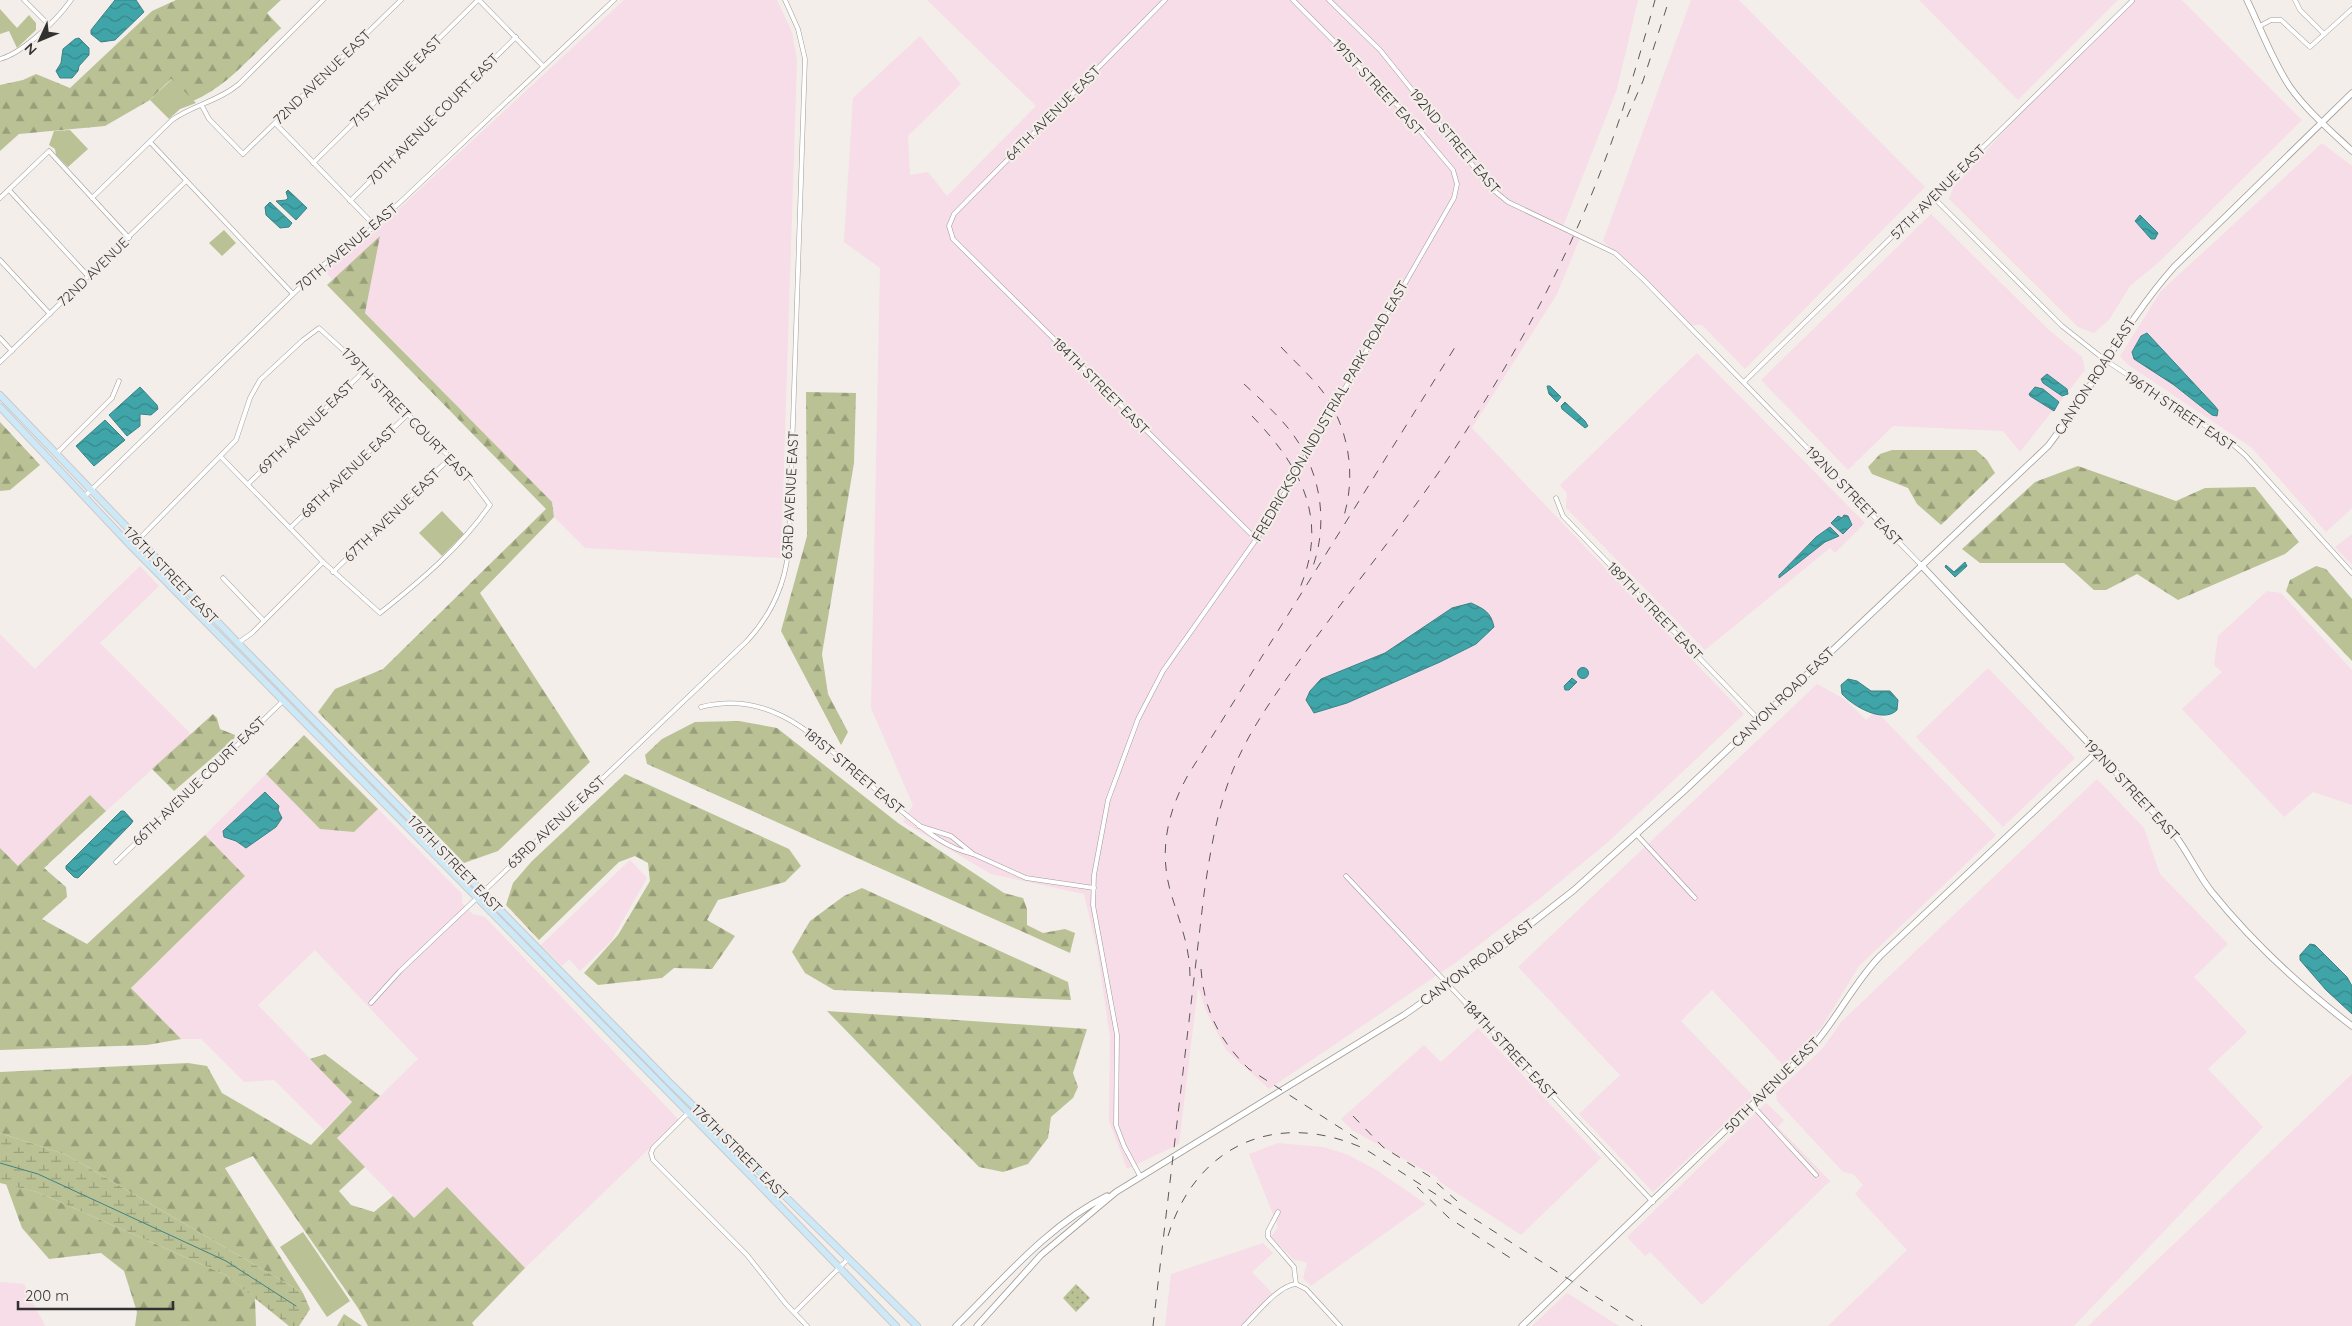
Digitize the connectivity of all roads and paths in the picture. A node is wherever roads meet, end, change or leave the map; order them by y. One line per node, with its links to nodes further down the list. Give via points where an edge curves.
1 (24, 0): 15 (street)
2 (71, 0): 15 (street)
3 (323, 0): 22 (street, via 239,84)
4 (401, 0): 23 (street, 72ND AVENUE EAST)
5 (479, 0): 18 (street); 27 (street, 71ST AVENUE EAST)
6 (614, 0): 20 (street, 70TH AVENUE EAST)
7 (785, 0): 81 (street, 63RD AVENUE EAST, via 798,29 805,59 789,542 782,583 770,610 747,641)
8 (1165, 0): 36 (street, 64TH AVENUE EAST, via 954,214 949,223)
9 (1293, 0): 28 (street, 191ST STREET EAST, via 1405,113 1453,170)
10 (1329, 0): 48 (street, 192ND STREET EAST, via 1380,50 1491,188 1508,202 1615,253)
11 (2247, 0): 16 (main road)
12 (2295, 0): 17 (street, via 2300,10)
13 (2132, 1): 31 (street, 57TH AVENUE EAST)
14 (2352, 9): 17 (street)
15 (48, 24): 19 (street, via 22,50)
16 (2260, 26): 17 (street, via 2271,20 2281,20 2310,46); 24 (main road, via 2274,60 2291,87)
17 (2324, 34)
18 (516, 37): 20 (street); 34 (street, 70TH AVENUE COURT EAST)
19 (0, 59)
20 (544, 66): 35 (street, 70TH AVENUE EAST)
21 (2351, 95): 24 (main road, CANYON ROAD EAST)
22 (202, 106): 23 (street, 72ND AVENUE EAST, via 209,119 243,154); 25 (street, via 180,115)
23 (275, 123): 27 (street)
24 (2322, 123): 26 (main road); 44 (main road, CANYON ROAD EAST, via 2174,267 2138,310)
25 (150, 142): 29 (street); 33 (street)
26 (2352, 151)
27 (313, 163): 34 (street)
28 (1457, 180): 61 (street, FREDRICKSON INDUSTRIAL PARK ROAD EAST, via 1454,198)
29 (186, 181): 37 (street, 72ND AVENUE); 40 (street)
30 (9, 190): 32 (street); 33 (street, via 49,151); 39 (street)
31 (1933, 197): 44 (street, 196TH STREET EAST, via 2062,326); 48 (street, 57TH AVENUE EAST)
32 (0, 198)
33 (92, 198): 37 (street)
34 (350, 201): 35 (street)
35 (375, 226): 40 (street, 70TH AVENUE EAST, via 323,265)
36 (950, 229): 61 (street, 184TH STREET EAST, via 953,239)
37 (128, 238): 39 (street, 72ND AVENUE)
38 (0, 260): 41 (street)
39 (88, 276): 41 (street, 72ND AVENUE)
40 (293, 294): 56 (street, 70TH AVENUE EAST)
41 (50, 314): 43 (street, 72ND AVENUE)
42 (0, 338): 43 (street)
43 (12, 351): 45 (street, 72ND AVENUE)
44 (2105, 360): 63 (main road, CANYON ROAD EAST, via 2071,416 2048,446); 65 (street, 196TH STREET EAST, via 2234,446)
45 (0, 362)
46 (365, 370): 51 (street, 179TH STREET COURT EAST); 53 (street, 179TH STREET COURT EAST, via 319,328 255,387 240,433); 55 (street, 69TH AVENUE EAST)
47 (119, 381): 52 (street, via 112,398)
48 (1744, 382): 63 (street, 192ND STREET EAST)
49 (0, 395): 52 (main road, 176TH STREET EAST)
50 (0, 407): 57 (main road, 176TH STREET EAST)
51 (408, 414): 54 (street, 179TH STREET COURT EAST); 59 (street, 68TH AVENUE EAST)
52 (56, 454): 56 (main road, 176TH STREET EAST)
53 (221, 456): 55 (street); 60 (street)
54 (450, 458): 64 (street, 67TH AVENUE EAST); 64 (street, 179TH STREET COURT EAST, via 490,505 474,526 410,589 380,613)
55 (248, 484): 59 (street)
56 (90, 491): 57 (street, 70TH AVENUE EAST); 60 (main road, 176TH STREET EAST)
57 (84, 497): 69 (main road, 176TH STREET EAST)
58 (1556, 498): 71 (street, 189TH STREET EAST, via 1563,516)
59 (290, 528): 62 (street)
60 (138, 540): 68 (main road, 176TH STREET EAST)
61 (1257, 540): 80 (street, FREDRICKSON INDUSTRIAL PARK ROAD EAST, via 1174,654 1138,719 1108,800)
62 (323, 562): 64 (street); 67 (street)
63 (1921, 565): 71 (main road, CANYON ROAD EAST); 74 (main road, 192ND STREET EAST)
64 (333, 572)
65 (2352, 573)
66 (223, 578): 67 (street)
67 (264, 621): 68 (street)
68 (238, 643): 73 (main road, 176TH STREET EAST)
69 (283, 701): 72 (main road, 176TH STREET EAST); 78 (street, 66TH AVENUE COURT EAST)
70 (701, 707): 75 (street, 181ST STREET EAST, via 739,704 784,716 816,737)
71 (1759, 720): 76 (main road, CANYON ROAD EAST)
72 (308, 727): 73 (main road, via 332,744); 83 (main road, 176TH STREET EAST)
73 (337, 744): 81 (main road, 176TH STREET EAST)
74 (2097, 752): 88 (main road, 192ND STREET EAST, via 2174,834 2213,893 2307,992); 90 (main road, 50TH AVENUE EAST, via 1874,962 1825,1032)
75 (919, 826): 77 (street, 181ST STREET EAST, via 959,851); 77 (street, 181ST STREET EAST, via 952,836)
76 (1637, 835): 82 (street); 86 (main road, CANYON ROAD EAST, via 1537,919)
77 (973, 854): 80 (street, 181ST STREET EAST, via 1026,878)
78 (116, 862)
79 (1346, 876): 86 (street, 184TH STREET EAST)
80 (1094, 888): 93 (street, FREDRICKSON INDUSTRIAL PARK ROAD EAST, via 1096,923 1117,1035 1116,1125)
81 (483, 892): 83 (street, 63RD AVENUE EAST); 85 (main road, 176TH STREET EAST)
82 (1695, 898)
83 (476, 899): 84 (main road, 176TH STREET EAST); 87 (street, 63RD AVENUE EAST)
84 (532, 955): 85 (main road, via 536,954); 89 (main road, 176TH STREET EAST)
85 (562, 972): 91 (main road, 176TH STREET EAST)
86 (1449, 984): 93 (main road, CANYON ROAD EAST, via 1361,1042); 96 (street, 184TH STREET EAST)
87 (371, 1003)
88 (2352, 1026)
89 (663, 1089): 91 (main road, via 672,1090 690,1108); 92 (main road, 176TH STREET EAST)
90 (1752, 1105): 94 (street); 96 (main road, 50TH AVENUE EAST)
91 (698, 1111): 98 (main road, 176TH STREET EAST)
92 (688, 1113): 99 (main road, 176TH STREET EAST); 101 (street, via 653,1148 654,1162 747,1255)
93 (1140, 1176): 95 (main road, CANYON ROAD EAST)
94 (1816, 1176)
95 (1116, 1192): 105 (main road, CANYON ROAD EAST, via 1086,1207 1043,1240); 106 (main road, CANYON ROAD EAST, via 1041,1256)
96 (1653, 1202): 109 (main road, 50TH AVENUE EAST)
97 (1278, 1212): 100 (street, via 1268,1237 1294,1266)
98 (848, 1259): 99 (street); 104 (main road, 176TH STREET EAST)
99 (840, 1267): 101 (street); 103 (main road, 176TH STREET EAST)
100 (1296, 1284): 107 (street, via 1280,1290); 108 (street, via 1306,1290)
101 (795, 1312): 102 (street)
102 (807, 1326)
103 (896, 1326)
104 (916, 1326)
105 (956, 1326)
106 (977, 1326)
107 (1244, 1326)
108 (1340, 1326)
109 (1522, 1326)

